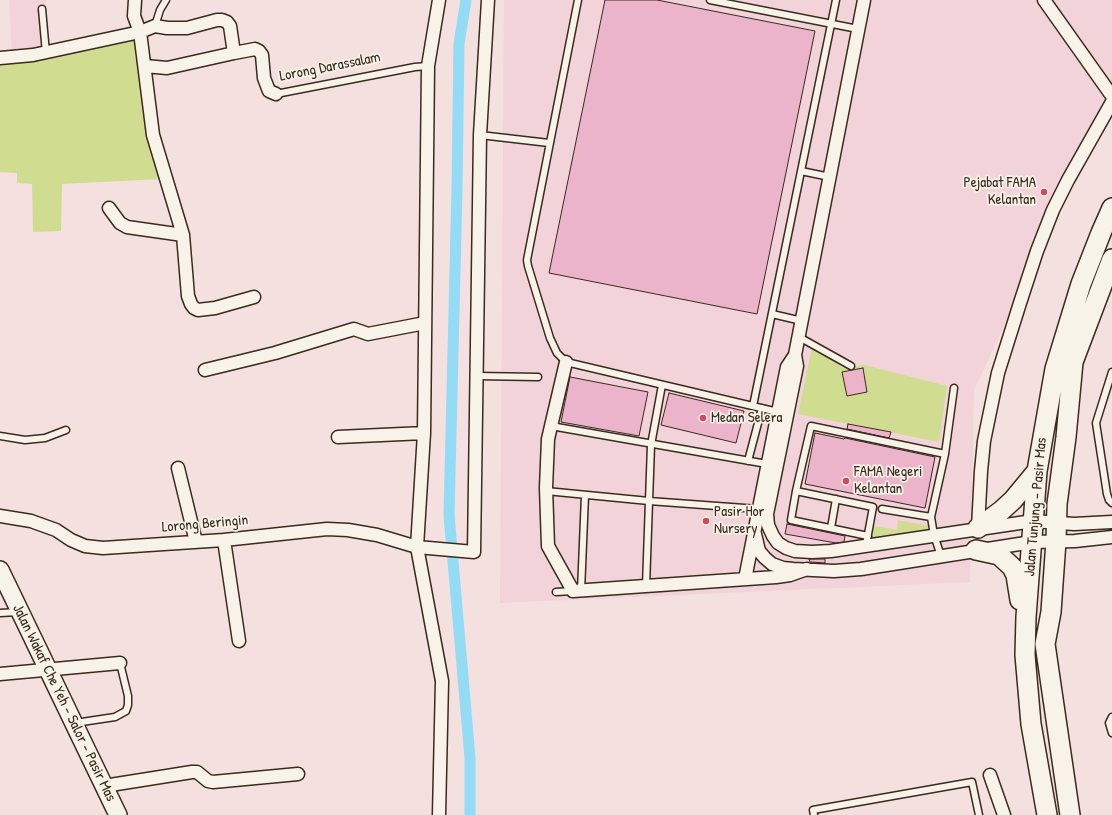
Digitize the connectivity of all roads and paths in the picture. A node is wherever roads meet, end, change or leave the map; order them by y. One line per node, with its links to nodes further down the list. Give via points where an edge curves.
1 (134, 0): 14 (street, via 134,16)
2 (166, 0): 12 (lane)
3 (439, 0): 19 (street)
4 (488, 0): 23 (street)
5 (578, 0): 24 (lane)
6 (710, 0): 11 (lane)
7 (836, 0): 11 (lane)
8 (864, 0): 13 (street)
9 (1044, 0): 21 (street)
10 (42, 9): 15 (lane)
11 (832, 24): 13 (lane); 25 (lane)
12 (155, 26): 14 (street); 16 (street, via 187,28 222,20 230,26)
13 (858, 29): 26 (street)
14 (140, 32): 15 (street); 18 (street)
15 (46, 53): 17 (street)
16 (234, 53): 18 (street, via 167,68); 20 (street, Lorong Darassalam, via 255,49 259,51 269,91)
17 (0, 58)
18 (145, 66): 29 (street, via 153,135)
19 (428, 66): 20 (lane, Lorong Darassalam); 34 (street)
20 (276, 94)
21 (1112, 96)
22 (1112, 102): 72 (street, via 1053,210 1020,303 998,373 984,441)
23 (480, 135): 24 (lane); 41 (street)
24 (549, 143): 37 (lane, via 528,248 528,266 550,338 557,353)
25 (801, 171): 26 (lane); 32 (lane)
26 (830, 177): 33 (street)
27 (109, 208): 29 (street, via 127,228)
28 (1112, 208): 58 (main road, Jalan Tunjung - Pasir Mas, via 1081,284 1055,369)
29 (183, 234): 31 (street, via 188,296 194,308 215,308)
30 (1112, 259): 69 (main road, Jalan Tunjung - Pasir Mas, via 1073,362 1056,504)
31 (254, 297)
32 (772, 314): 33 (lane); 45 (lane)
33 (802, 320): 35 (street)
34 (425, 323): 39 (street, via 368,334 354,329 275,353); 50 (street)
35 (799, 338): 36 (street); 38 (lane)
36 (795, 355): 47 (street, via 787,367); 77 (street, via 797,366 767,514 768,525 778,543 795,551 831,551)
37 (566, 362): 43 (lane); 48 (street)
38 (851, 366)
39 (205, 370)
40 (1112, 372): 64 (lane, via 1096,423 1107,494)
41 (477, 376): 42 (lane); 80 (street, Lorong Beringin, via 474,552)
42 (538, 377)
43 (662, 385): 45 (lane); 53 (lane)
44 (954, 388): 54 (lane)
45 (754, 406): 46 (lane)
46 (762, 408): 47 (lane); 55 (lane)
47 (778, 412): 56 (street)
48 (551, 426): 53 (lane); 59 (street)
49 (66, 430): 51 (lane, via 45,438 25,440)
50 (424, 433): 52 (street); 80 (street)
51 (0, 436)
52 (338, 437)
53 (651, 445): 55 (lane); 63 (lane)
54 (945, 454): 60 (lane, via 810,426); 68 (lane)
55 (748, 462): 56 (lane)
56 (767, 464): 65 (street)
57 (178, 468): 78 (street)
58 (1037, 470): 69 (main road, Jalan Tunjung - Pasir Mas); 72 (main road, via 1013,500)
59 (546, 491): 61 (lane); 87 (street, via 548,546)
60 (796, 491): 62 (lane); 71 (lane, via 791,520)
61 (585, 495): 63 (lane); 87 (lane)
62 (836, 499): 71 (lane); 77 (lane, via 874,507)
63 (649, 502): 65 (lane); 86 (lane)
64 (1112, 503)
65 (758, 509): 73 (street)
66 (882, 509): 68 (lane)
67 (0, 516): 78 (street, Lorong Beringin, via 31,521 56,530 85,546 103,548)
68 (931, 517): 74 (lane)
69 (1045, 522): 70 (street); 72 (street); 79 (main road, Jalan Tunjung - Pasir Mas)
70 (1112, 522)
71 (831, 528): 77 (lane)
72 (978, 528): 74 (street)
73 (754, 530): 83 (street, via 759,551 772,564 783,568); 85 (street)
74 (934, 535): 77 (street); 82 (lane)
75 (1112, 536): 79 (street)
76 (224, 540): 78 (street, Lorong Beringin); 80 (street, Lorong Beringin, via 327,529 348,530); 91 (street)
77 (867, 540)
78 (196, 542)
79 (1043, 542): 81 (street); 92 (main road, Jalan Tunjung - Pasir Mas); 108 (main road, Jalan Tunjung - Pasir Mas, via 1051,612 1046,644)
80 (417, 547): 103 (street, via 442,680)
81 (976, 550): 82 (street); 92 (main road, via 999,555 1012,567 1016,575)
82 (940, 556): 83 (street, via 861,569)
83 (807, 569): 85 (street, via 790,575)
84 (0, 570): 89 (main road, Jalan Wakaf Che Yeh - Salor - Pasir Mas)
85 (745, 579): 86 (street)
86 (646, 586): 87 (street)
87 (577, 591): 88 (lane)
88 (556, 592)
89 (20, 611): 90 (lane); 94 (main road, Jalan Wakaf Che Yeh - Salor - Pasir Mas)
90 (0, 613)
91 (239, 641)
92 (1025, 655): 107 (main road, Jalan Tunjung - Pasir Mas, via 1031,724)
93 (120, 663): 94 (street); 97 (lane, via 128,700 126,711 115,717)
94 (48, 670): 95 (street); 97 (main road, Jalan Wakaf Che Yeh - Salor - Pasir Mas)
95 (0, 674)
96 (1112, 717): 98 (lane)
97 (74, 723): 101 (main road, Jalan Wakaf Che Yeh - Salor - Pasir Mas)
98 (1112, 733)
99 (298, 774): 101 (street, via 213,782 197,772 192,772)
100 (990, 776): 106 (street)
101 (104, 786): 102 (main road, Jalan Wakaf Che Yeh - Salor - Pasir Mas)
102 (118, 815)
103 (439, 815)
104 (814, 815): 105 (lane, via 813,810 972,782)
105 (979, 815)
106 (1004, 815)
107 (1047, 815)
108 (1070, 815)

